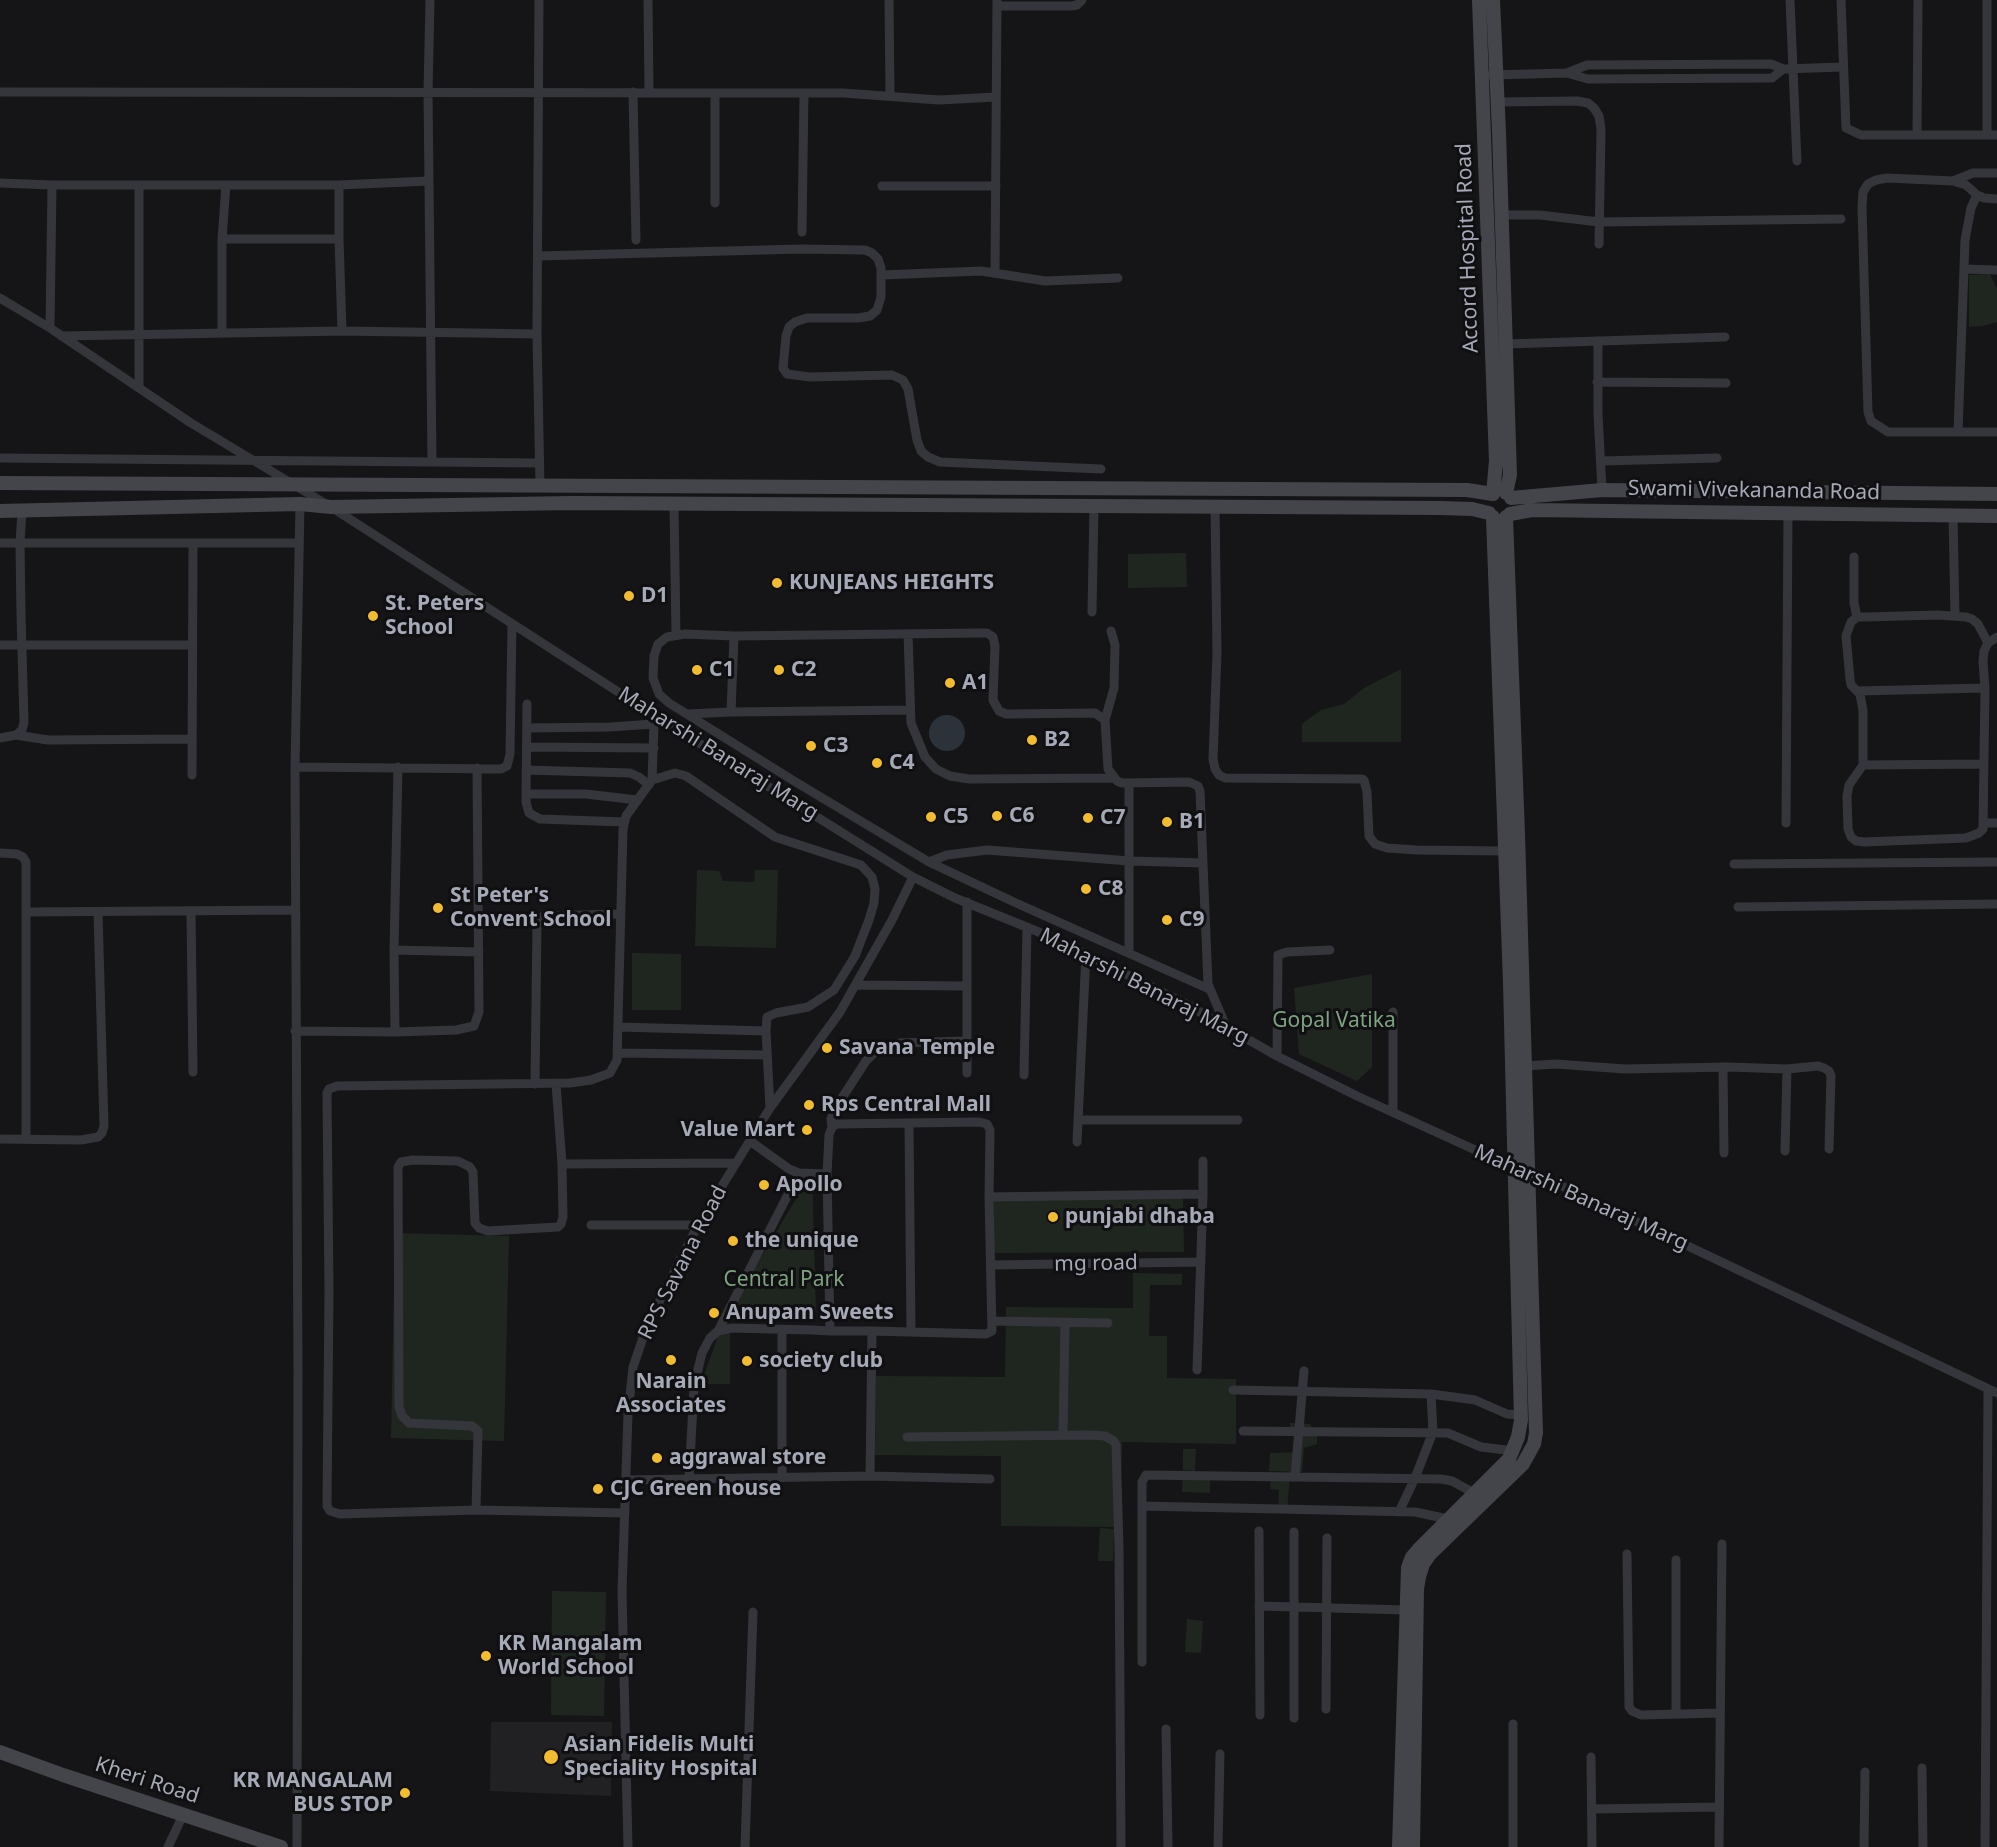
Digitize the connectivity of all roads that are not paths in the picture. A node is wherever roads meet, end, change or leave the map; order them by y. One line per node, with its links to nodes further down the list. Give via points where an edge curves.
1 (430, 0): 19 (street)
2 (539, 0): 20 (street)
3 (648, 0): 22 (street)
4 (889, 0): 25 (street)
5 (1082, 0): 12 (street, via 1071,6)
6 (1479, 0): 16 (street, Accord Hospital Road)
7 (1493, 0): 17 (street)
8 (1790, 0): 14 (street)
9 (1841, 0): 13 (street)
10 (1917, 0): 28 (street)
11 (1987, 0): 29 (street)
12 (997, 3): 26 (street)
13 (1843, 67): 14 (street); 28 (street, via 1846,128 1861,135)
14 (1788, 69): 15 (street, via 1771,64 1587,65); 15 (street, via 1772,78 1588,80); 30 (street)
15 (1567, 73): 17 (street)
16 (1482, 75): 17 (street); 86 (street, Accord Hospital Road, via 1496,461)
17 (1497, 75): 27 (street)
18 (0, 92): 19 (street)
19 (428, 92): 20 (street); 32 (street)
20 (539, 92): 21 (street); 52 (street)
21 (633, 92): 22 (street); 50 (street)
22 (650, 92): 23 (street)
23 (714, 93): 24 (street); 43 (street)
24 (804, 93): 25 (street); 47 (street)
25 (890, 96): 26 (street, via 939,100)
26 (996, 97): 40 (street)
27 (1498, 102): 44 (street); 46 (street, via 1578,101 1594,108 1601,129)
28 (1917, 135): 29 (street)
29 (1992, 135)
30 (1797, 161)
31 (1997, 173): 33 (street, via 1972,173)
32 (429, 181): 36 (street); 61 (street)
33 (1953, 181): 41 (street, via 1966,185); 72 (street, via 1876,180 1863,192 1862,207 1870,421 1888,432)
34 (0, 183): 37 (street)
35 (226, 184): 36 (street); 38 (street); 48 (street)
36 (339, 184): 49 (street)
37 (52, 185): 38 (street); 59 (street)
38 (139, 185): 63 (street)
39 (882, 186): 40 (street)
40 (996, 186): 55 (street)
41 (1977, 195): 42 (street); 53 (street, via 1968,223)
42 (1997, 199)
43 (714, 203)
44 (1502, 215): 46 (street, via 1546,215); 68 (street)
45 (1840, 219): 46 (street)
46 (1599, 222): 51 (street)
47 (802, 232)
48 (222, 239): 49 (street); 62 (street)
49 (339, 239): 60 (street)
50 (636, 240)
51 (1599, 244)
52 (538, 256): 56 (street, via 865,250 878,259); 64 (street)
53 (1964, 269): 54 (street); 72 (street)
54 (1997, 270)
55 (995, 272): 56 (street); 57 (street, via 1045,281)
56 (882, 275): 80 (street, via 881,297 877,310 870,316 807,318 789,327 783,356 787,374 892,375 903,380 921,451 940,462)
57 (1118, 278)
58 (0, 298): 59 (street, Maharshi Banaraj Marg)
59 (50, 328): 65 (street, Maharshi Banaraj Marg)
60 (342, 331): 61 (street); 62 (street)
61 (430, 331): 64 (street); 78 (street)
62 (222, 332): 63 (street)
63 (139, 333): 65 (street); 71 (street)
64 (537, 334): 79 (street)
65 (61, 336): 71 (street, Maharshi Banaraj Marg)
66 (1725, 336): 67 (street)
67 (1598, 341): 68 (street); 69 (street)
68 (1506, 344): 86 (street, via 1510,475)
69 (1597, 382): 70 (street); 76 (street)
70 (1726, 383)
71 (139, 388): 77 (street, Maharshi Banaraj Marg)
72 (1958, 432): 73 (street)
73 (1997, 432)
74 (0, 458): 77 (street)
75 (1717, 458): 76 (street)
76 (1602, 461): 84 (street)
77 (255, 462): 78 (street); 82 (street, Maharshi Banaraj Marg)
78 (432, 462): 79 (street)
79 (539, 463): 83 (street)
80 (1101, 469)
81 (0, 483): 82 (street)
82 (293, 485): 83 (street); 91 (street, Maharshi Banaraj Marg)
83 (540, 486): 86 (street, via 1476,490)
84 (1602, 490): 85 (street); 86 (street)
85 (1997, 494)
86 (1503, 495): 95 (street, via 1513,507); 95 (street, via 1487,503)
87 (300, 504): 91 (street, Swami Vivekananda Road); 93 (street, Swami Vivekananda Road); 101 (street)
88 (674, 505): 89 (street, Swami Vivekananda Road); 91 (street, Swami Vivekananda Road); 109 (street)
89 (1094, 506): 90 (street, Swami Vivekananda Road); 103 (street)
90 (1215, 506): 95 (street, Swami Vivekananda Road, via 1472,509); 145 (street, via 1217,654 1213,759 1219,775 1362,779 1367,792 1369,836 1375,844 1417,850)
91 (331, 507): 106 (street, Maharshi Banaraj Marg)
92 (0, 511): 93 (street, Swami Vivekananda Road)
93 (22, 511): 99 (street)
94 (1788, 513): 95 (street, Swami Vivekananda Road, via 1532,510); 96 (street, Swami Vivekananda Road); 142 (street)
95 (1500, 515): 145 (street); 180 (street)
96 (1953, 515): 97 (street, Swami Vivekananda Road); 104 (street)
97 (1997, 516)
98 (0, 543): 99 (street)
99 (20, 543): 100 (street); 114 (street)
100 (193, 543): 101 (street); 115 (street)
101 (299, 543): 131 (street)
102 (1854, 557): 105 (street)
103 (1092, 612)
104 (1955, 616): 105 (street); 112 (street, via 1972,619)
105 (1857, 617): 117 (street, via 1846,636 1851,685)
106 (512, 624): 133 (street, via 509,761 501,769); 152 (street, Maharshi Banaraj Marg)
107 (1112, 631): 122 (street, via 1114,688)
108 (908, 633): 110 (street); 119 (street); 122 (street, via 987,633 993,637 993,700 1005,714 1088,712)
109 (676, 634): 110 (street); 121 (street, via 658,644 653,678 663,698)
110 (734, 636): 120 (street)
111 (1997, 637): 112 (street)
112 (1988, 643): 116 (street, via 1983,662)
113 (0, 645): 114 (street)
114 (22, 645): 115 (street); 124 (street, via 24,722)
115 (192, 645): 126 (street)
116 (1985, 688): 117 (street); 129 (street)
117 (1857, 691): 130 (street, via 1863,711)
118 (527, 704): 123 (street)
119 (910, 710): 120 (street); 136 (street, via 925,757 950,776)
120 (731, 712): 121 (street)
121 (688, 714): 148 (street)
122 (1106, 720): 136 (street, via 1108,769)
123 (527, 728): 127 (street); 128 (street, via 654,724)
124 (16, 735): 125 (street); 126 (street, via 48,740)
125 (0, 738)
126 (192, 739): 135 (street)
127 (527, 747): 128 (street); 134 (street)
128 (654, 748): 137 (street)
129 (1984, 764): 130 (street); 143 (street)
130 (1863, 765): 143 (street, via 1849,784 1847,796 1848,830 1856,841 1966,838 1979,833)
131 (295, 766): 132 (street); 156 (street)
132 (398, 767): 133 (street); 162 (street)
133 (477, 768): 164 (street)
134 (526, 770): 137 (street, via 630,773); 139 (street)
135 (192, 775)
136 (1113, 778): 138 (street)
137 (651, 782): 140 (street); 174 (street, via 675,773 686,776 775,837 861,865 872,877 875,889 869,920 855,956 834,990 808,1007 770,1014)
138 (1129, 783): 147 (street); 150 (street, via 1189,782 1198,786)
139 (526, 794): 140 (street, via 586,794); 141 (street, via 529,813 540,819)
140 (637, 800): 141 (street)
141 (624, 822): 160 (street)
142 (1786, 823)
143 (1984, 823): 144 (street)
144 (1997, 824)
145 (1505, 851): 204 (street)
146 (0, 853): 158 (street, via 17,854 26,862)
147 (1130, 861): 148 (street, via 987,850 947,855); 150 (street); 166 (street)
148 (928, 862): 166 (street)
149 (1997, 862): 151 (street)
150 (1203, 863): 169 (street)
151 (1734, 864)
152 (913, 877): 153 (street, Maharshi Banaraj Marg); 167 (street, RPS Savana Road)
153 (967, 902): 161 (street, Maharshi Banaraj Marg); 168 (street)
154 (1997, 904): 155 (street)
155 (1738, 907)
156 (295, 910): 157 (street); 173 (street)
157 (191, 911): 159 (street); 183 (street)
158 (26, 912): 159 (street); 195 (street)
159 (98, 912): 195 (street, via 102,1133 81,1140)
160 (620, 914): 172 (street); 186 (street, via 547,916 537,922)
161 (1028, 927): 165 (street, Maharshi Banaraj Marg); 185 (street)
162 (394, 950): 164 (street); 175 (street)
163 (1330, 950): 179 (street, via 1278,955)
164 (479, 952): 175 (street, via 478,1012 474,1026)
165 (1086, 954): 171 (street, Maharshi Banaraj Marg); 190 (street)
166 (1130, 954): 169 (street)
167 (856, 985): 168 (street); 188 (street, RPS Savana Road)
168 (967, 986): 176 (street)
169 (1209, 989): 171 (street)
170 (1393, 1012): 189 (street)
171 (1225, 1024): 179 (street, Maharshi Banaraj Marg)
172 (618, 1027): 174 (street); 177 (street)
173 (295, 1031): 175 (street); 281 (street)
174 (766, 1031): 178 (street)
175 (395, 1032)
176 (967, 1041): 184 (street); 193 (street, via 899,1043 879,1048 838,1104)
177 (618, 1053): 178 (street); 187 (street, via 610,1073 591,1080)
178 (767, 1054): 188 (street)
179 (1277, 1056): 189 (street, Maharshi Banaraj Marg)
180 (1525, 1066): 181 (street); 205 (street)
181 (1723, 1067): 182 (street); 200 (street)
182 (1787, 1069): 198 (street, via 1818,1066 1829,1071); 199 (street)
183 (193, 1072)
184 (967, 1073)
185 (1024, 1075)
186 (535, 1084): 187 (street); 244 (street, via 337,1086 327,1093 327,1506 340,1514)
187 (556, 1084): 203 (street)
188 (770, 1108): 196 (street, RPS Savana Road)
189 (1393, 1112): 204 (street, Maharshi Banaraj Marg)
190 (1078, 1120): 191 (street); 197 (street)
191 (1238, 1120)
192 (909, 1123): 193 (street); 209 (street, via 987,1124); 221 (street)
193 (832, 1127): 207 (street)
194 (0, 1139): 195 (street)
195 (26, 1139)
196 (750, 1141): 202 (street, RPS Savana Road); 206 (street)
197 (1077, 1142)
198 (1829, 1149)
199 (1785, 1151)
200 (1724, 1153)
201 (1203, 1161): 208 (street)
202 (735, 1163): 203 (street); 211 (street, RPS Savana Road)
203 (562, 1164): 244 (street, via 563,1217 558,1227 488,1231 475,1223 471,1167 458,1161 413,1160 401,1162 398,1167 399,1407 408,1423 472,1426 478,1431)
204 (1515, 1166): 205 (street, Maharshi Banaraj Marg); 228 (street)
205 (1528, 1170): 225 (street, Maharshi Banaraj Marg); 288 (street, via 1536,1433 1523,1464 1430,1554 1419,1577)
206 (799, 1173): 207 (street); 218 (street)
207 (827, 1174): 219 (street)
208 (1203, 1194): 209 (street); 212 (street)
209 (989, 1197): 213 (street)
210 (591, 1224): 211 (street)
211 (698, 1225): 241 (street, RPS Savana Road, via 647,1326 633,1367)
212 (1201, 1262): 213 (street, mg road); 222 (street)
213 (991, 1265): 214 (street)
214 (993, 1321): 215 (street); 221 (street, via 992,1331 986,1334)
215 (1065, 1323): 216 (street); 232 (street)
216 (1108, 1323)
217 (782, 1330): 218 (street); 219 (street); 237 (street)
218 (718, 1331): 239 (street, via 702,1353 694,1386)
219 (830, 1331): 220 (street)
220 (872, 1331): 221 (street); 235 (street)
221 (911, 1332)
222 (1197, 1370)
223 (1304, 1371): 226 (street)
224 (1233, 1390): 226 (street)
225 (1993, 1391): 272 (street)
226 (1304, 1392): 227 (street); 230 (street)
227 (1431, 1394): 228 (street, via 1475,1400 1502,1413); 231 (street)
228 (1521, 1415): 234 (street)
229 (1243, 1431): 230 (street)
230 (1299, 1431): 231 (street); 236 (street)
231 (1432, 1432): 234 (street, via 1448,1433 1481,1447); 238 (street)
232 (1063, 1436): 233 (street); 284 (street, via 1106,1436 1116,1445)
233 (907, 1437)
234 (1514, 1451): 242 (street)
235 (870, 1476): 237 (street); 240 (street)
236 (1295, 1476): 238 (street); 243 (street, via 1150,1474 1142,1482)
237 (782, 1477): 239 (street)
238 (1415, 1478): 242 (street, via 1452,1481); 245 (street)
239 (689, 1479): 241 (street)
240 (990, 1479)
241 (626, 1480): 246 (street, RPS Savana Road)
242 (1474, 1493): 247 (street)
243 (1142, 1506): 245 (street); 259 (street)
244 (476, 1510): 246 (street)
245 (1399, 1512): 247 (street)
246 (625, 1513): 282 (street, RPS Savana Road, via 622,1591)
247 (1448, 1519): 257 (street, via 1412,1557)
248 (1259, 1531): 254 (street)
249 (1294, 1532): 255 (street)
250 (1327, 1538): 256 (street)
251 (1722, 1544): 261 (street)
252 (1627, 1554): 262 (street, via 1629,1707 1636,1714)
253 (1676, 1560): 262 (street)
254 (1259, 1606): 255 (street); 263 (street)
255 (1294, 1607): 256 (street); 264 (street)
256 (1327, 1608): 257 (street); 260 (street)
257 (1406, 1610): 287 (street)
258 (753, 1612): 283 (street)
259 (1142, 1662)
260 (1326, 1709)
261 (1720, 1713): 262 (street); 274 (street)
262 (1676, 1714)
263 (1260, 1715)
264 (1294, 1718)
265 (1513, 1724): 289 (street)
266 (1166, 1729): 285 (street)
267 (0, 1752): 278 (street, Kheri Road)
268 (1220, 1754): 286 (street)
269 (1591, 1757): 277 (street)
270 (1922, 1768): 294 (street)
271 (1865, 1772): 293 (street)
272 (1986, 1775): 273 (street); 275 (street)
273 (1997, 1775)
274 (1719, 1807): 277 (street); 292 (street)
275 (1985, 1808): 276 (street); 295 (street)
276 (1997, 1808)
277 (1592, 1809): 290 (street)
278 (183, 1815): 279 (street); 280 (street, Kheri Road)
279 (168, 1847)
280 (281, 1847)
281 (297, 1847)
282 (628, 1847)
283 (745, 1847)
284 (1121, 1847)
285 (1168, 1847)
286 (1218, 1847)
287 (1399, 1847)
288 (1413, 1847)
289 (1513, 1847)
290 (1592, 1847)
291 (1709, 1847): 292 (street)
292 (1719, 1847)
293 (1864, 1847)
294 (1923, 1847)
295 (1985, 1847)

